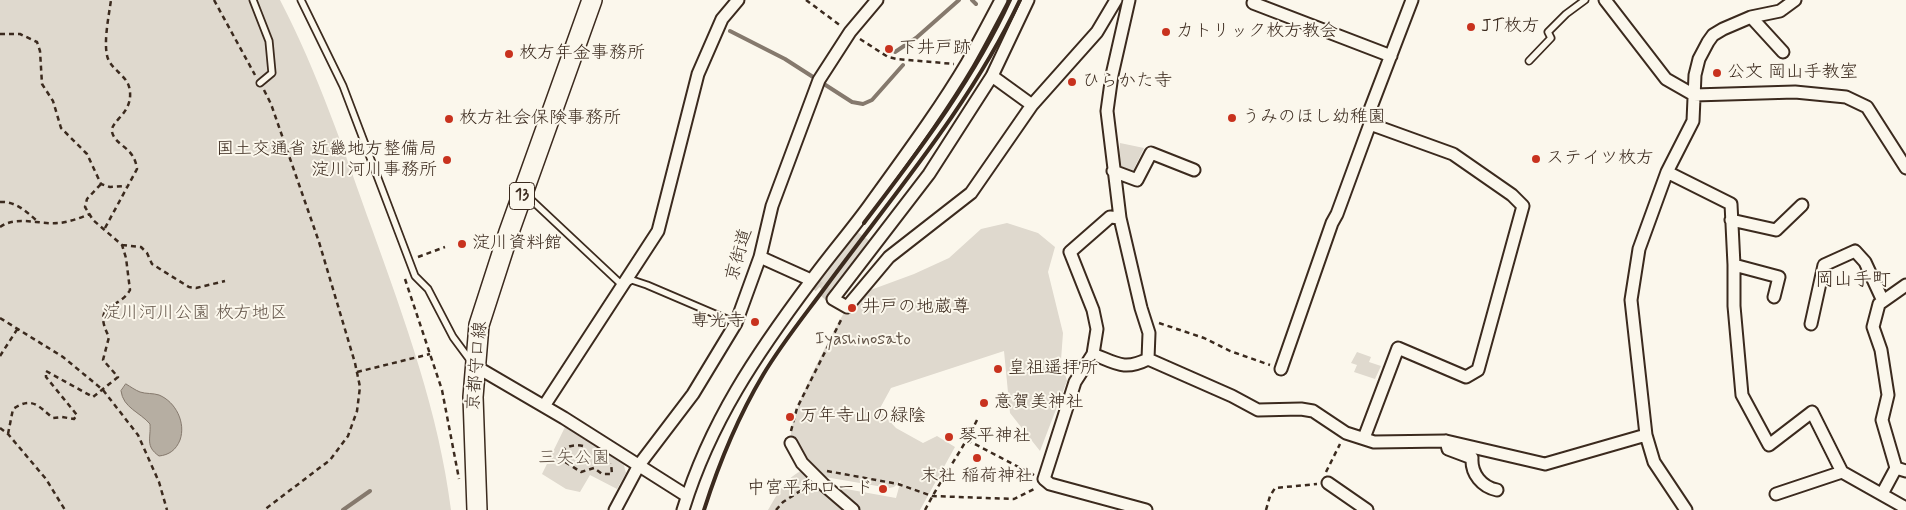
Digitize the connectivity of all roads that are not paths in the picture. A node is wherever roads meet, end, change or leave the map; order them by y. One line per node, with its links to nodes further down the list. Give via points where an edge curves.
1 (253, 0): 20 (lane, via 269,42 272,73)
2 (302, 0): 43 (lane, via 343,86 415,276 428,290 453,337)
3 (592, 0): 28 (main road, 京都守口線 / 13)
4 (738, 0): 35 (street, via 722,19 698,74 658,231)
5 (877, 0): 32 (street, 京街道, via 850,32 817,84 772,206)
6 (1001, 0): 34 (street, via 966,63 868,207)
7 (1028, 0): 19 (street)
8 (1116, 0): 22 (street, via 1098,32)
9 (1129, 0): 26 (street, via 1107,111)
10 (1412, 0): 17 (street)
11 (1584, 0): 18 (lane, via 1548,32 1551,38)
12 (1605, 0): 21 (street, via 1666,79)
13 (1795, 0): 15 (street, via 1780,11)
14 (1253, 3): 17 (street)
15 (1751, 17): 16 (street); 21 (street, via 1713,35 1698,59)
16 (1782, 52)
17 (1391, 56): 23 (street, via 1368,115)
18 (1529, 61)
19 (992, 76): 22 (street); 22 (street, via 929,174 833,299 847,307 889,257 971,193)
20 (260, 84)
21 (1694, 95): 24 (street, via 1796,92 1846,97 1867,107); 27 (street, via 1693,121)
22 (1032, 105)
23 (1370, 124): 44 (street); 47 (street, via 1453,154 1523,206 1478,370 1466,377 1398,348)
24 (1906, 168)
25 (1194, 170): 26 (street, via 1151,153 1137,180)
26 (1113, 171): 30 (street)
27 (1667, 172): 31 (street, via 1731,204); 46 (street, via 1639,249 1631,300)
28 (524, 192): 35 (lane); 43 (main road, 京都守口線 / 13, via 479,326)
29 (1802, 205): 31 (street, via 1776,230)
30 (1120, 218): 41 (street, via 1110,217 1070,252 1093,310 1097,329); 42 (street, via 1148,333)
31 (1731, 220): 33 (street)
32 (760, 257): 34 (street); 39 (street, 京街道)
33 (1734, 265): 37 (street, via 1778,277); 52 (street, via 1742,396 1769,446 1812,412)
34 (812, 280): 57 (street, via 735,390 708,442)
35 (622, 285): 39 (lane, via 632,280 647,284); 45 (street)
36 (1906, 285): 38 (street)
37 (1774, 297)
38 (1883, 301): 40 (street, via 1865,262 1855,251 1824,265); 51 (street, via 1879,304 1873,327 1881,350 1888,395 1882,420)
39 (736, 323): 50 (street, 京街道, via 693,394)
40 (1811, 324)
41 (1093, 354): 42 (street, via 1124,366); 58 (street, via 1075,382 1044,479 1050,484)
42 (1148, 359): 47 (street, via 1258,410 1313,411 1346,433)
43 (475, 366): 45 (street); 60 (main road, 京都守口線 / 13, via 473,415)
44 (1281, 369)
45 (544, 406): 50 (street)
46 (1646, 435): 48 (street, via 1545,464); 66 (street, via 1654,462)
47 (1364, 438): 48 (street, via 1374,442)
48 (1446, 441): 54 (street, via 1448,449 1472,458 1481,482)
49 (791, 443): 63 (street, via 802,463)
50 (639, 465): 57 (street); 61 (street, 京街道)
51 (1901, 470): 56 (street)
52 (1842, 472): 55 (street); 56 (street)
53 (1328, 483): 65 (street)
54 (1497, 490)
55 (1776, 494)
56 (1882, 494): 59 (street)
57 (687, 496): 62 (street)
58 (1128, 508): 64 (street)
59 (1906, 508)
60 (477, 510)
61 (615, 510)
62 (683, 510)
63 (853, 510)
64 (1146, 510)
65 (1368, 510)
66 (1686, 510)

